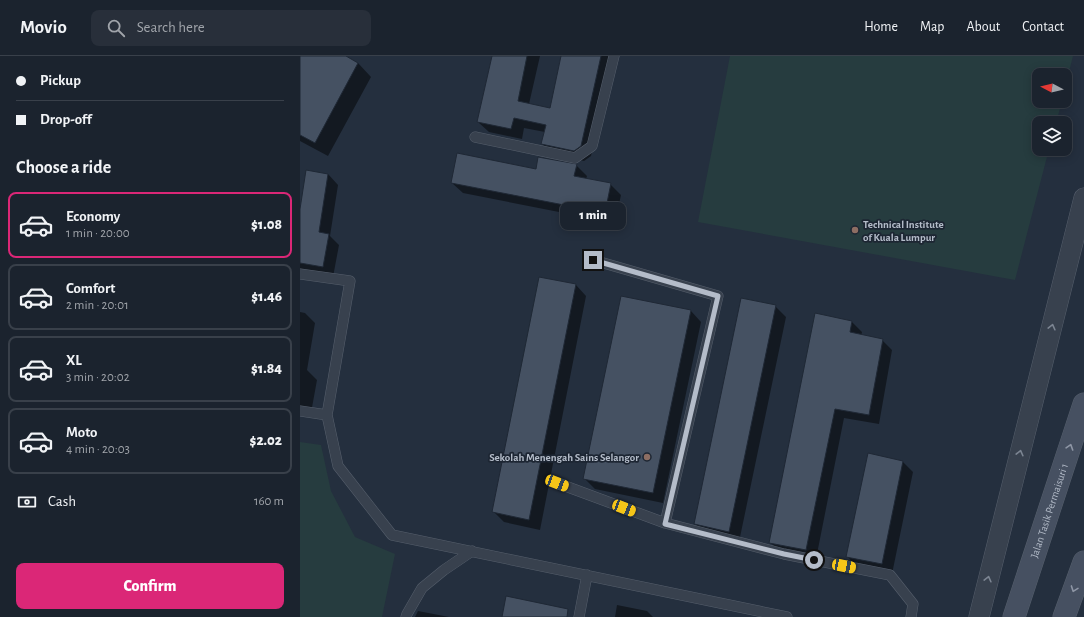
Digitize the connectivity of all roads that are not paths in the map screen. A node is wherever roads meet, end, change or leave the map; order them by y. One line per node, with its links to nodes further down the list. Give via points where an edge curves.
1 (614, 56): 2 (lane, via 592,146 575,158)
2 (475, 137)
3 (1084, 198): 19 (street, one-way to 3)
4 (593, 260): 10 (lane, via 718,296)
5 (300, 274): 8 (lane, via 350,281)
6 (1084, 404): 20 (main road, Jalan Tasik Permaisuri 1, one-way to 6)
7 (300, 410): 8 (lane)
8 (327, 416): 11 (lane, via 338,466 392,535)
9 (557, 483): 10 (lane)
10 (665, 524): 18 (lane, via 784,554 890,575 913,604)
11 (472, 551): 13 (lane); 15 (lane, via 422,588)
12 (1084, 562): 21 (main road, one-way to 21)
13 (587, 576): 14 (lane); 16 (lane)
14 (750, 613): 17 (lane)
15 (406, 617)
16 (579, 617)
17 (787, 617)
18 (911, 617)
19 (979, 617)
20 (1014, 617)
21 (1064, 617)

